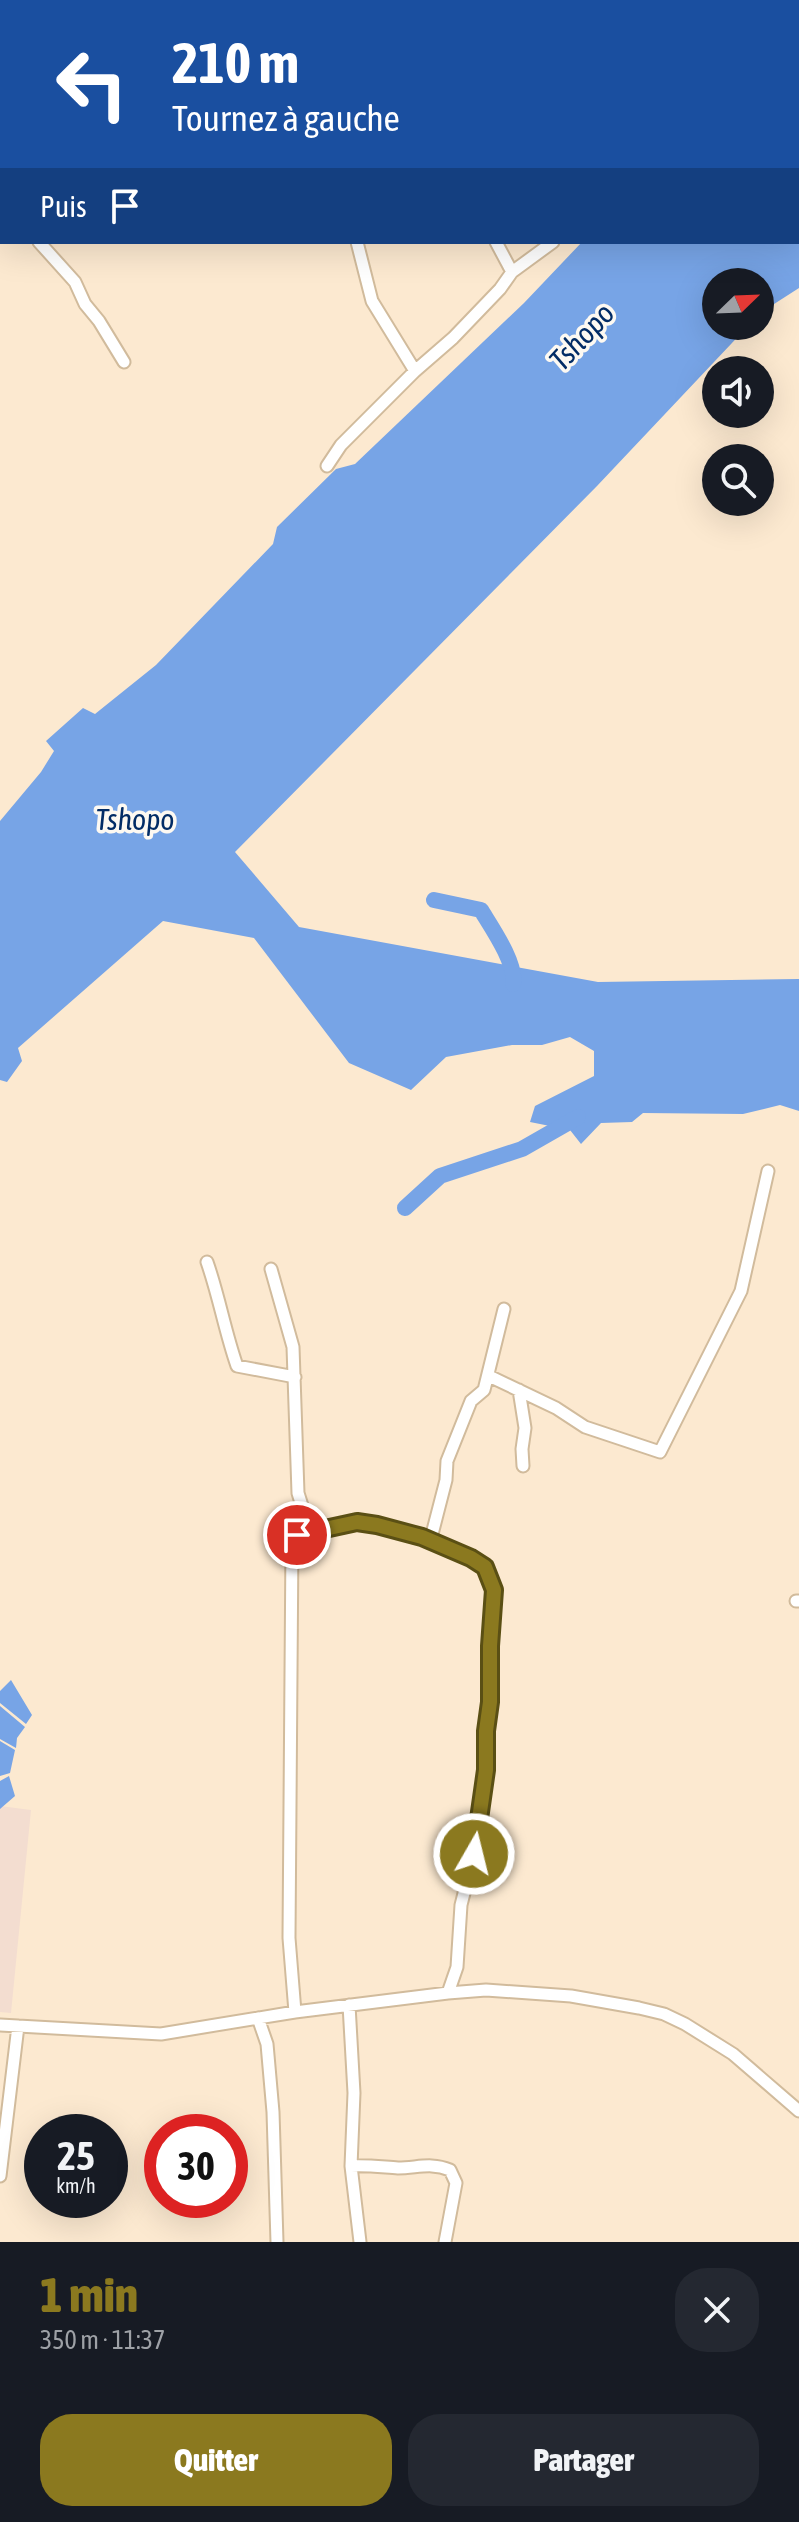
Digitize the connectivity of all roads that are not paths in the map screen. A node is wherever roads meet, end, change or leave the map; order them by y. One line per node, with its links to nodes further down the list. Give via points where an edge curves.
1 (41, 244): 6 (street, via 75,282)
2 (358, 244): 7 (street, via 372,301)
3 (497, 244): 5 (street)
4 (550, 244): 5 (street)
5 (512, 272): 7 (street, via 453,338)
6 (124, 362)
7 (415, 371): 8 (street, via 341,445)
8 (327, 466)
9 (768, 1171): 15 (street, via 741,1291 660,1452 585,1427)
10 (207, 1262): 14 (street, via 237,1366)
11 (271, 1269): 14 (street, via 293,1347)
12 (504, 1309): 13 (street)
13 (489, 1376): 15 (street); 18 (street, via 484,1390 471,1401 447,1461)
14 (295, 1377): 17 (street, via 298,1493 303,1509)
15 (519, 1390): 16 (street)
16 (523, 1466)
17 (297, 1535): 18 (street, via 357,1522); 21 (street, via 292,1541 289,1938)
18 (430, 1542): 19 (street, via 485,1567 494,1590 486,1770 461,1905 457,1967)
19 (448, 1993): 20 (street); 25 (street, via 571,1996 664,2014 733,2054)
20 (349, 2005): 21 (street); 26 (street)
21 (295, 2012): 22 (street)
22 (258, 2018): 24 (street, via 161,2034); 28 (street, via 267,2044 273,2112)
23 (0, 2025): 24 (street)
24 (18, 2026): 27 (street)
25 (799, 2111)
26 (351, 2166): 29 (street); 30 (street, via 428,2164 450,2170 456,2183)
27 (0, 2176)
28 (277, 2242)
29 (360, 2242)
30 (445, 2242)

